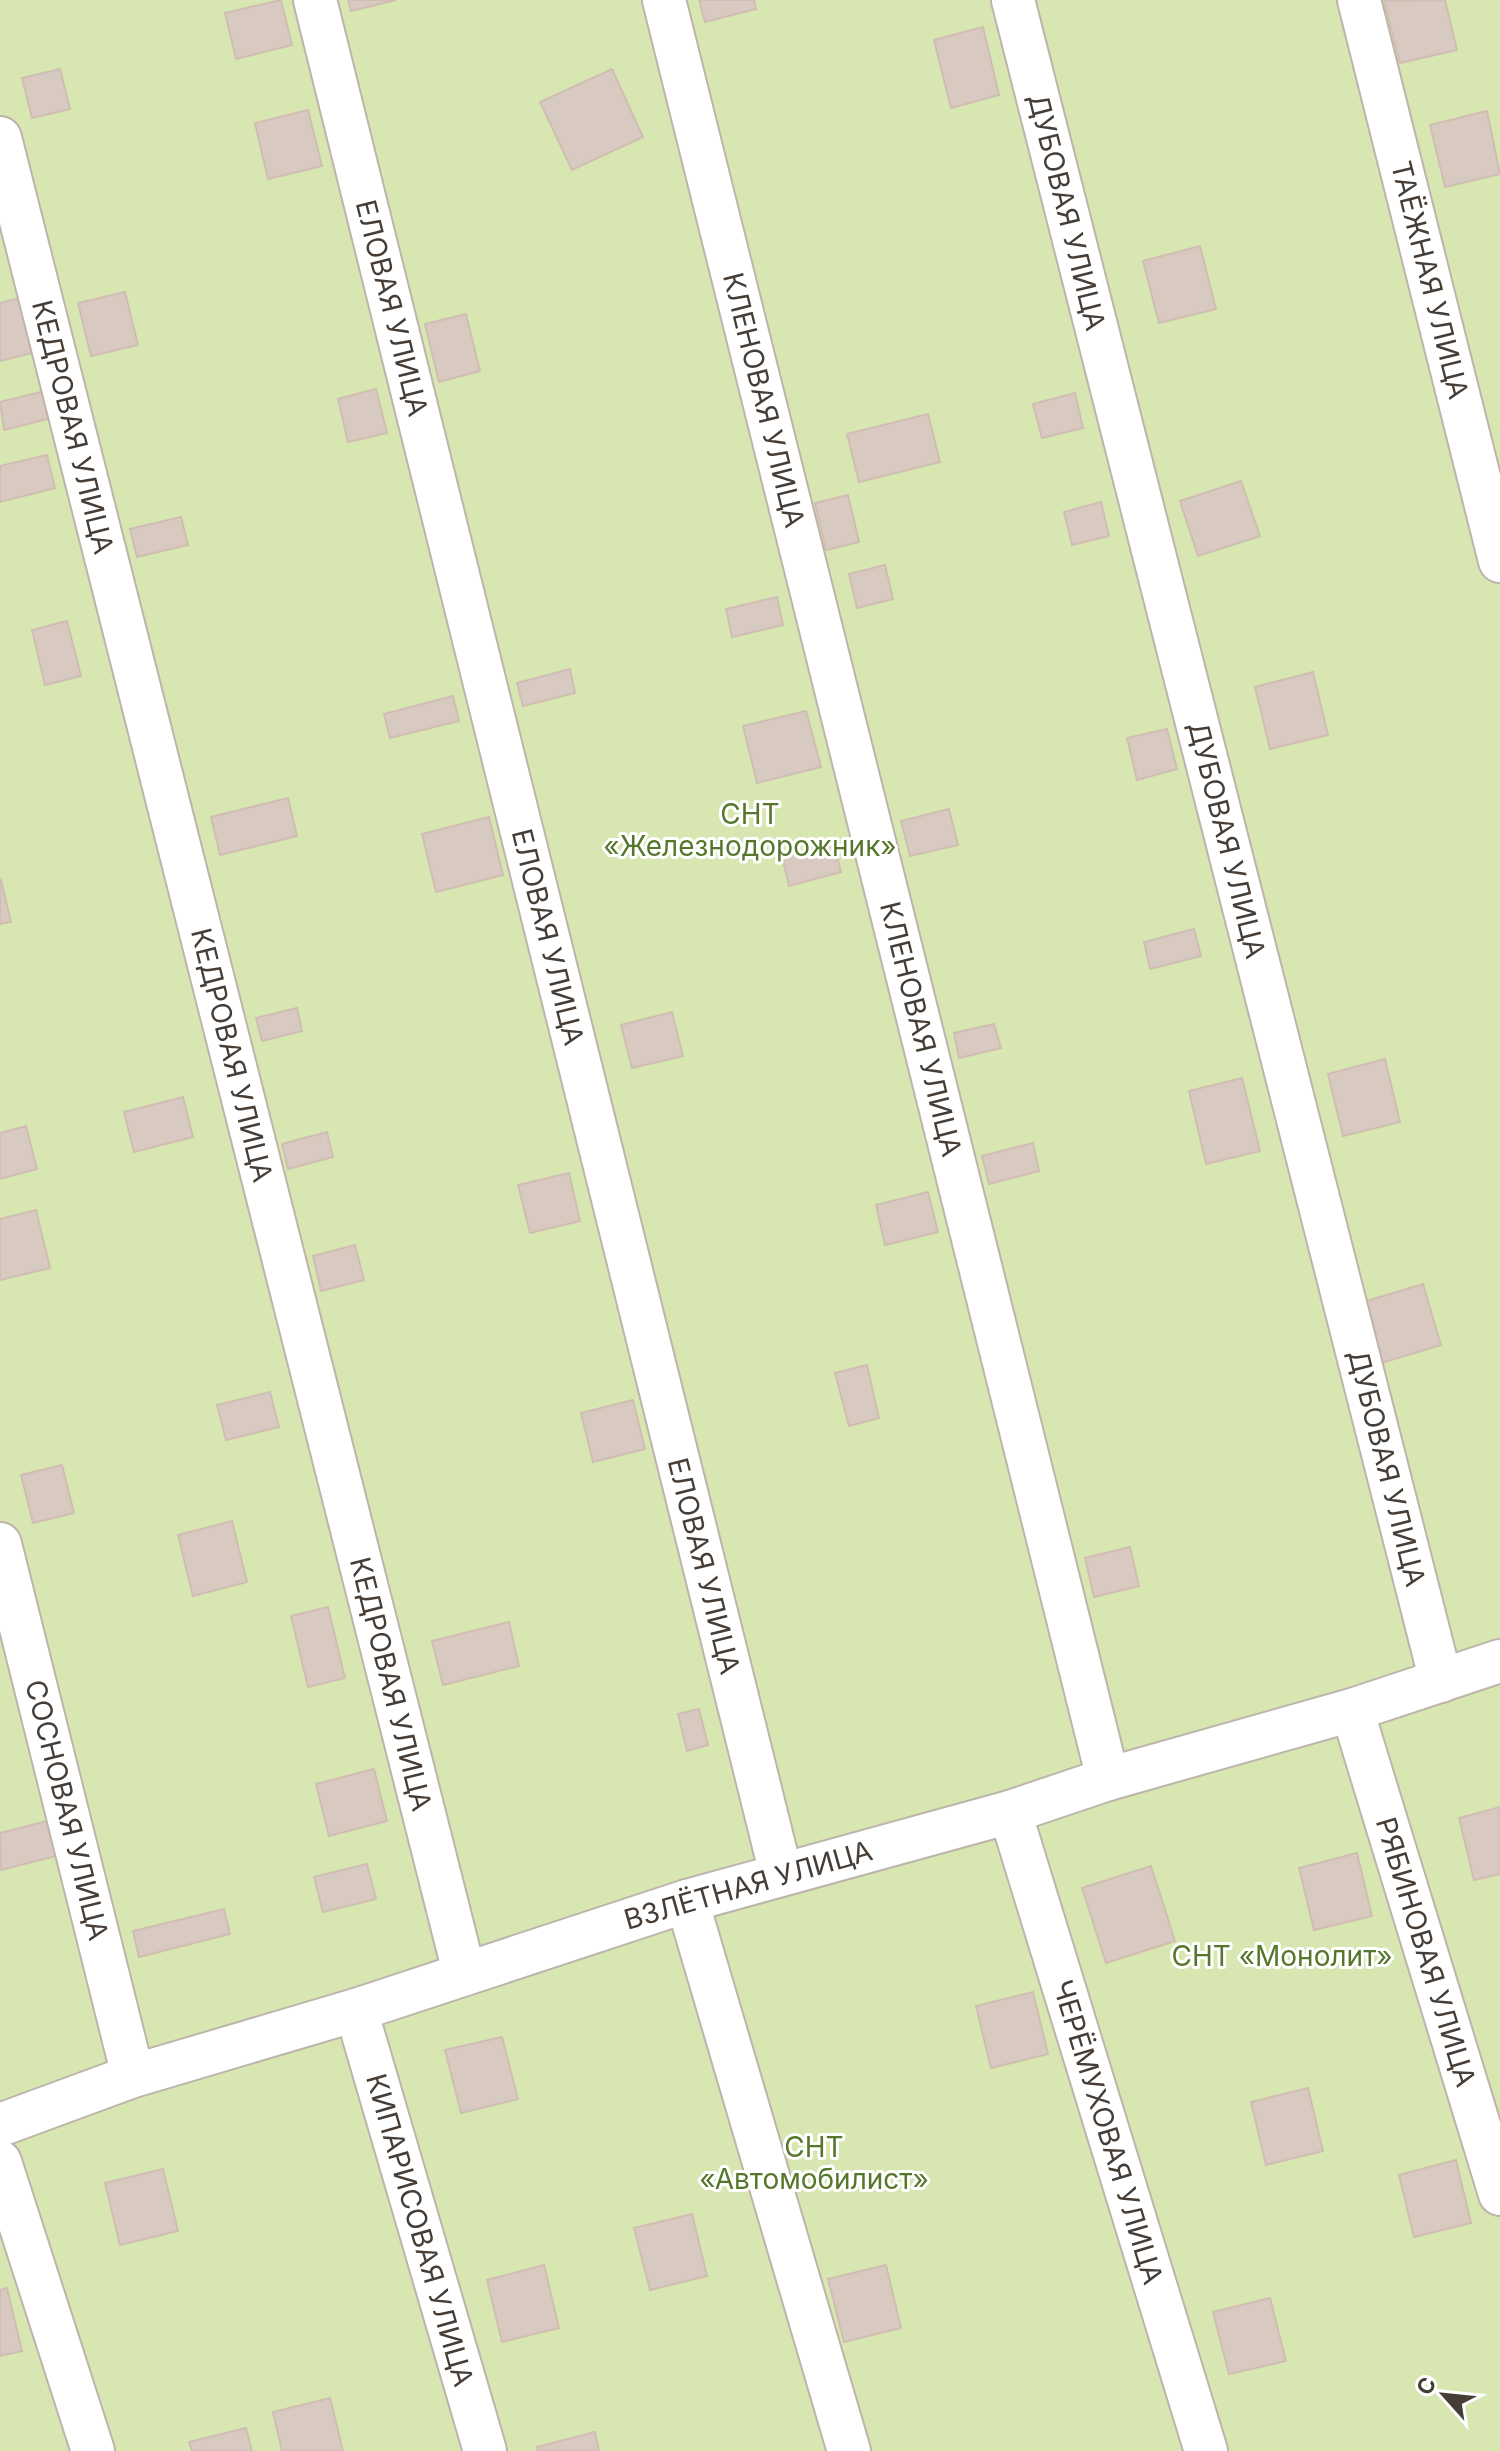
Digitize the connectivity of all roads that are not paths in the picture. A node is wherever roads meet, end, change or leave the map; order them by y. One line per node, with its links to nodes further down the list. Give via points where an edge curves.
1 (315, 0): 13 (street, ЕЛОВАЯ УЛИЦА)
2 (664, 0): 11 (street, КЛЕНОВАЯ УЛИЦА)
3 (1013, 0): 9 (street, ДУБОВАЯ УЛИЦА)
4 (1359, 0): 6 (street, ТАЁЖНАЯ УЛИЦА)
5 (0, 138): 15 (street, КЕДРОВАЯ УЛИЦА)
6 (1500, 561)
7 (0, 1544): 17 (street, СОСНОВАЯ УЛИЦА)
8 (1500, 1661): 9 (street, ВЗЛЁТНАЯ УЛИЦА)
9 (1441, 1681): 10 (street, ВЗЛЁТНАЯ УЛИЦА)
10 (1352, 1710): 11 (street, ВЗЛЁТНАЯ УЛИЦА); 20 (street, РЯБИНОВАЯ УЛИЦА)
11 (1108, 1779): 12 (street, ВЗЛЁТНАЯ УЛИЦА)
12 (1010, 1812): 13 (street, ВЗЛЁТНАЯ УЛИЦА); 24 (street, ЧЕРЁМУХОВАЯ УЛИЦА)
13 (781, 1874): 14 (street, ВЗЛЁТНАЯ УЛИЦА)
14 (687, 1901): 15 (street, ВЗЛЁТНАЯ УЛИЦА); 23 (street)
15 (464, 1972): 16 (street, ВЗЛЁТНАЯ УЛИЦА)
16 (356, 2010): 17 (street, ВЗЛЁТНАЯ УЛИЦА); 22 (street, КИПАРИСОВАЯ УЛИЦА)
17 (133, 2076): 18 (street, ВЗЛЁТНАЯ УЛИЦА)
18 (0, 2125)
19 (0, 2162): 21 (street)
20 (1500, 2194)
21 (93, 2451)
22 (485, 2451)
23 (849, 2451)
24 (1206, 2451)

